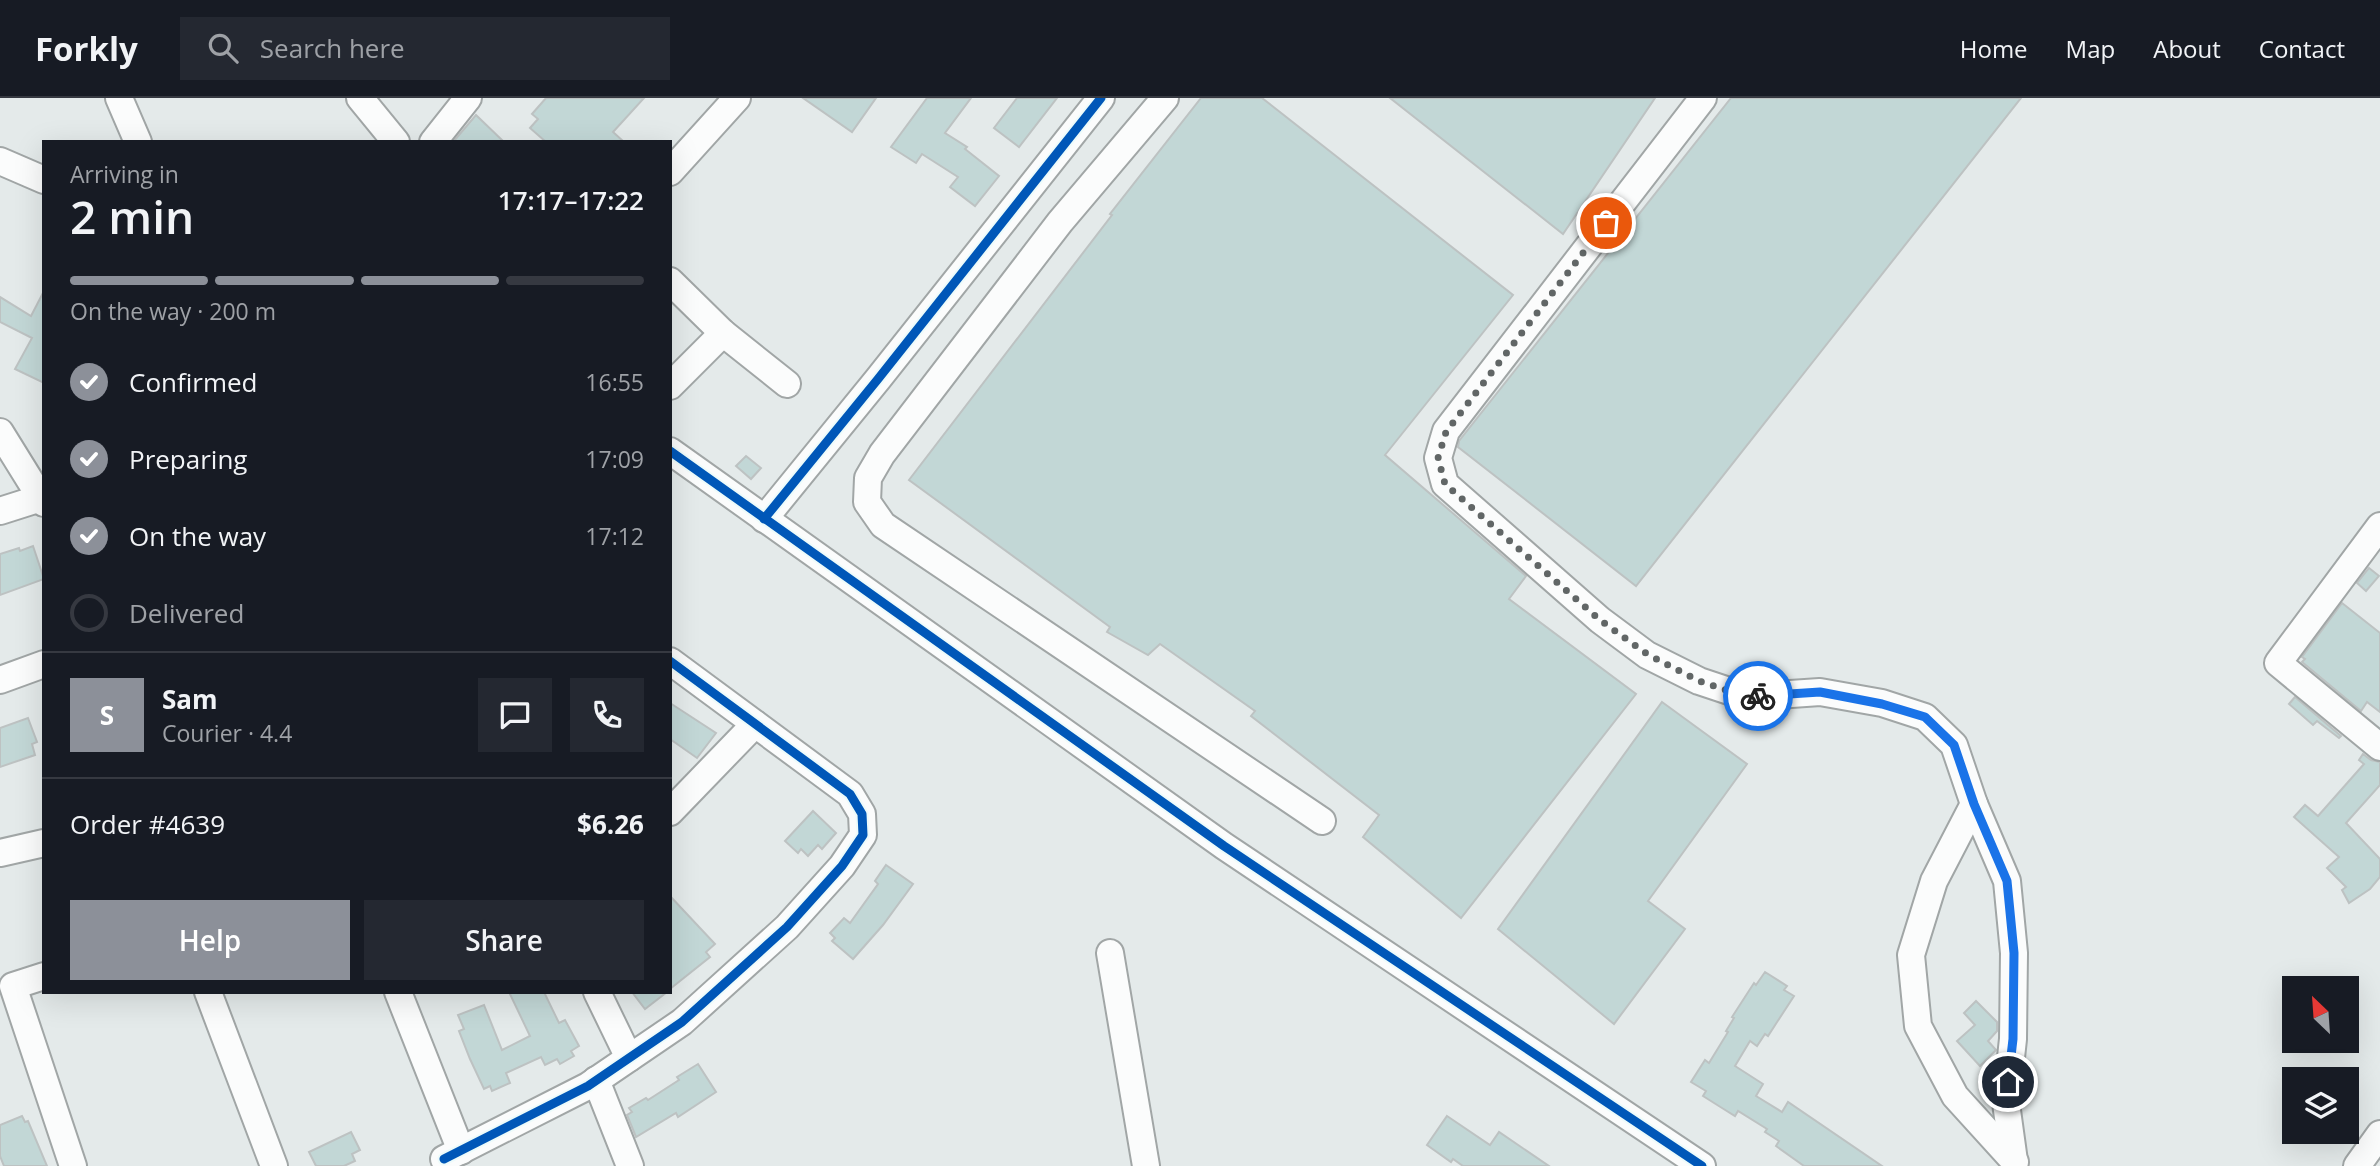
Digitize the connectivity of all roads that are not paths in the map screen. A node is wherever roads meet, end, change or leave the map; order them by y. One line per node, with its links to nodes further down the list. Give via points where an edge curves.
1 (119, 98): 8 (street)
2 (360, 98): 9 (street)
3 (468, 98): 10 (street)
4 (737, 98): 12 (street)
5 (1101, 98): 23 (street)
6 (1165, 98): 32 (street, via 1060,222 902,426 868,478 867,502 883,526)
7 (1703, 98): 30 (street, via 1446,432 1438,458 1445,484 1600,620 1647,654 1699,681 1747,697 1820,692 1925,717 1954,745)
8 (137, 140)
9 (394, 140)
10 (435, 140)
11 (0, 161): 13 (street)
12 (672, 170)
13 (42, 179)
14 (672, 283): 15 (street)
15 (723, 333): 16 (street); 17 (street)
16 (672, 384)
17 (787, 384)
18 (0, 432): 20 (street)
19 (672, 452): 23 (street)
20 (42, 497)
21 (42, 499): 22 (street)
22 (0, 512)
23 (764, 519): 50 (street, via 1224,846)
24 (2380, 526): 29 (street, via 2278,663)
25 (672, 662): 28 (street)
26 (42, 665): 27 (street)
27 (0, 680)
28 (755, 724): 31 (street); 41 (street, via 850,794 862,814 863,835 787,928 682,1022)
29 (2380, 747)
30 (1974, 804): 45 (street, via 2007,881 2014,953 2013,1039 2006,1103); 45 (street, via 1934,881 1911,955 1918,1026 1955,1096)
31 (672, 810)
32 (1322, 821)
33 (42, 843): 34 (street)
34 (0, 853)
35 (1110, 953): 49 (street)
36 (42, 977): 37 (street)
37 (7, 987): 46 (street)
38 (209, 994): 47 (street)
39 (399, 994): 44 (street)
40 (598, 994): 41 (street)
41 (629, 1058): 42 (street)
42 (596, 1080): 44 (street); 48 (street)
43 (2380, 1134): 51 (street)
44 (444, 1161)
45 (2016, 1164)
46 (74, 1166)
47 (274, 1166)
48 (630, 1166)
49 (1146, 1166)
50 (1702, 1166)
51 (2357, 1166)

